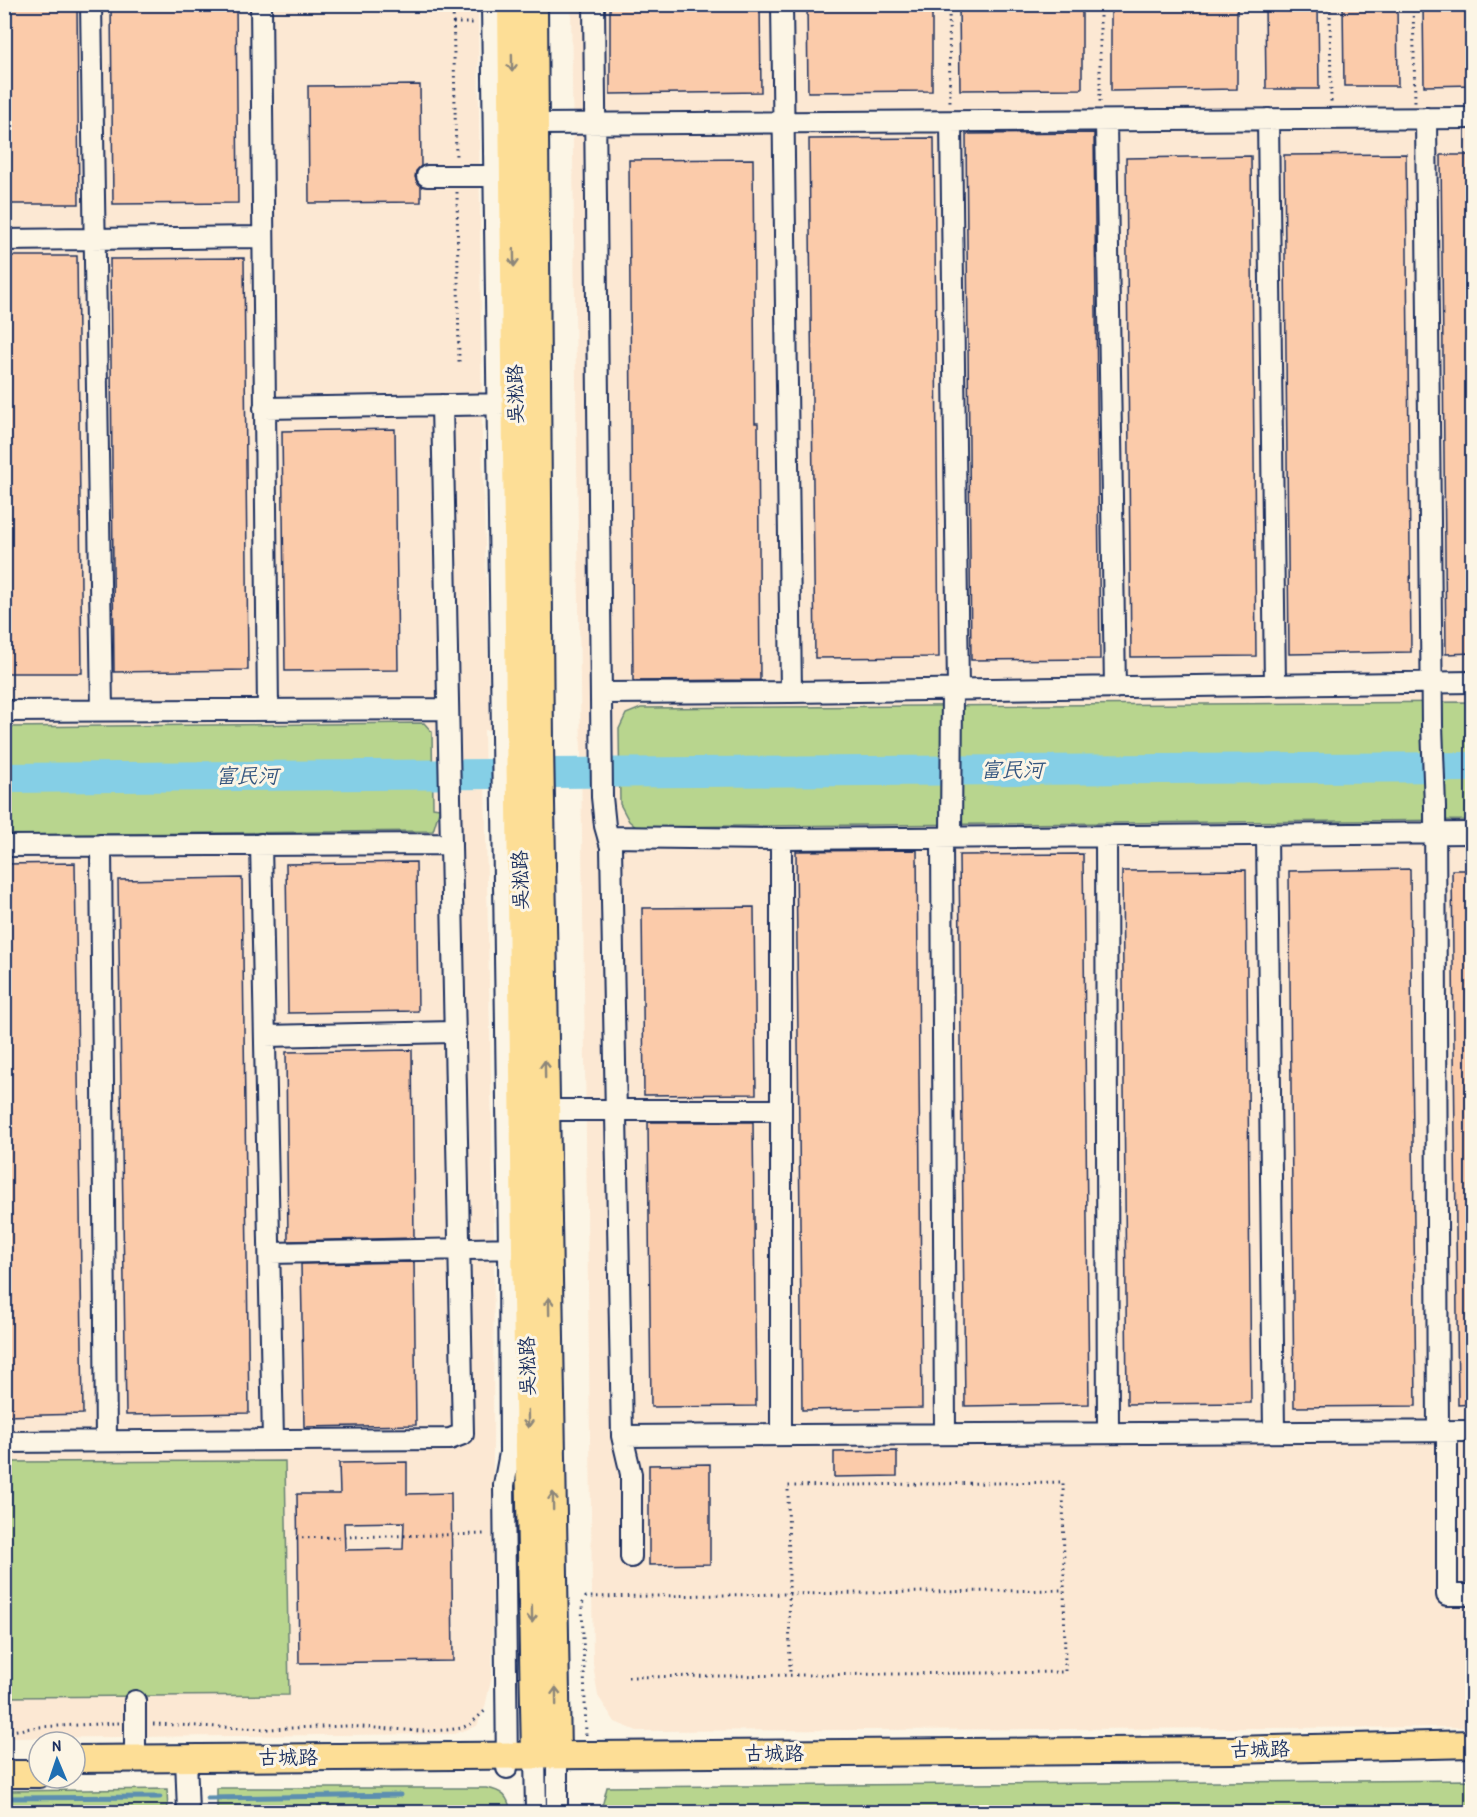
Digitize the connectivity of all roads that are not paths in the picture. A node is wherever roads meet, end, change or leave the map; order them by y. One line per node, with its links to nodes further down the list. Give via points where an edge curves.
1 (91, 4): 19 (street)
2 (261, 4): 18 (street)
3 (492, 4): 17 (street)
4 (511, 4): 21 (main road, 吴淞路, one-way to 21)
5 (534, 4): 14 (main road, 吴淞路)
6 (594, 4): 15 (street)
7 (782, 4): 13 (street)
8 (1420, 118): 9 (street); 10 (street); 25 (street)
9 (1473, 118)
10 (1268, 119): 11 (street); 26 (street)
11 (1103, 121): 12 (street); 27 (street)
12 (951, 122): 13 (street); 28 (street)
13 (784, 123): 15 (street); 29 (street)
14 (535, 124): 15 (street); 21 (main road, 吴淞路)
15 (595, 124): 30 (street)
16 (427, 176): 17 (street)
17 (494, 176): 21 (street)
18 (262, 237): 19 (street); 23 (street)
19 (95, 239): 20 (street); 32 (street)
20 (4, 240)
21 (516, 404): 22 (street); 48 (main road, 吴淞路, one-way to 21, via 540,744); 51 (main road, 吴淞路)
22 (442, 405): 23 (street); 31 (street)
23 (264, 408): 33 (street)
24 (1473, 682): 25 (street)
25 (1431, 683): 26 (street); 35 (street)
26 (1275, 685): 27 (street)
27 (1115, 688): 28 (street)
28 (955, 690): 29 (street); 40 (street, via 952,807)
29 (791, 692): 30 (street)
30 (601, 693): 39 (street, via 602,797)
31 (448, 709): 33 (street); 43 (street)
32 (102, 710): 33 (street); 34 (street)
33 (268, 710)
34 (4, 711)
35 (1435, 833): 36 (street); 37 (street); 54 (street)
36 (1473, 833)
37 (1268, 835): 38 (street); 56 (street)
38 (1106, 836): 40 (street); 57 (street)
39 (608, 837): 41 (street); 49 (street)
40 (947, 838): 41 (street); 58 (street)
41 (781, 839): 50 (street)
42 (261, 844): 43 (street); 44 (street); 47 (street)
43 (451, 844): 46 (street)
44 (101, 845): 45 (street); 62 (street)
45 (4, 846)
46 (454, 1032): 47 (street); 52 (street)
47 (266, 1036): 53 (street)
48 (546, 1110): 49 (street); 51 (main road, 吴淞路)
49 (616, 1110): 50 (street); 60 (street)
50 (781, 1110): 59 (street)
51 (527, 1248): 52 (street); 73 (main road, 吴淞路); 74 (street, via 504,1485)
52 (459, 1249): 53 (street); 61 (street, via 463,1434 450,1439)
53 (270, 1253): 61 (street)
54 (1442, 1431): 55 (street); 56 (street); 65 (street, via 1447,1595)
55 (1473, 1431)
56 (1274, 1432): 57 (street)
57 (1108, 1433): 58 (street)
58 (945, 1434): 59 (street)
59 (781, 1435): 60 (street)
60 (622, 1436): 64 (street, via 632,1474)
61 (273, 1440): 62 (street)
62 (106, 1441): 63 (street)
63 (4, 1442)
64 (631, 1557)
65 (1473, 1595)
66 (135, 1701): 71 (street)
67 (1473, 1744): 73 (main road, 古城路, via 1233,1750 587,1755)
68 (1473, 1757): 73 (main road, 古城路)
69 (27, 1759): 72 (main road)
70 (87, 1759): 71 (main road, 古城路)
71 (135, 1759): 75 (main road, 古城路)
72 (4, 1760)
73 (546, 1761): 74 (main road, 古城路); 80 (street); 81 (street)
74 (507, 1762): 75 (main road, 古城路)
75 (187, 1765): 76 (main road, 古城路); 79 (street)
76 (87, 1772)
77 (4, 1774): 78 (main road)
78 (27, 1774)
79 (188, 1812)
80 (536, 1812)
81 (558, 1812)

